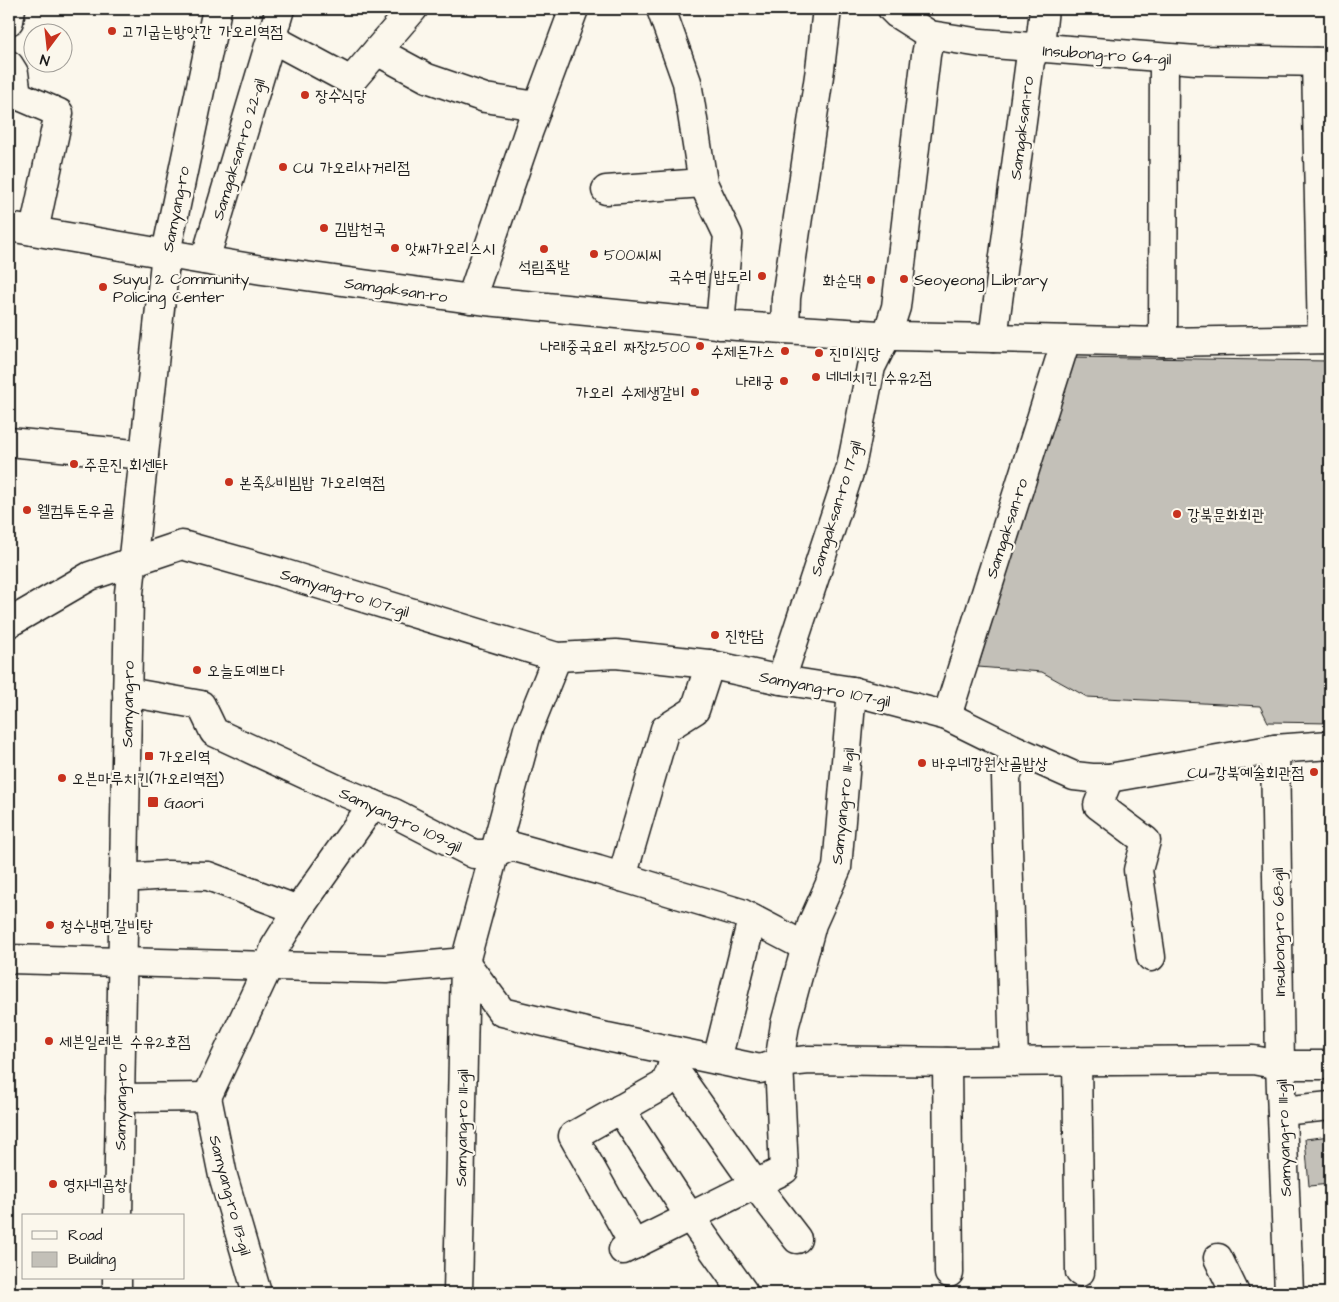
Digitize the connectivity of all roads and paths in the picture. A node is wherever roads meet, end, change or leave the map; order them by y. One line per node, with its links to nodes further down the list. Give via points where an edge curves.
1 (12, 9): 10 (street)
2 (217, 9): 22 (street, Samyang-ro)
3 (280, 9): 12 (street, Samgaksan-ro 22-gil)
4 (413, 9): 14 (street)
5 (574, 9): 18 (street)
6 (661, 9): 19 (street, via 688,82)
7 (827, 9): 26 (street, via 786,298)
8 (892, 9): 11 (street, Insubong-ro 64-gil)
9 (1044, 9): 13 (street, Samgaksan-ro, via 1041,36)
10 (9, 21)
11 (930, 35): 13 (street, Insubong-ro 64-gil, via 981,44); 27 (street, via 896,307)
12 (271, 38): 14 (street, via 351,81); 23 (street, Samgaksan-ro 22-gil)
13 (1035, 48): 15 (street, Insubong-ro 64-gil); 28 (street, Samgaksan-ro, via 1030,61)
14 (377, 51): 18 (street, via 427,78 485,98)
15 (1164, 58): 16 (street, Insubong-ro 64-gil); 31 (street)
16 (1323, 62): 29 (street, Samgaksan-ro)
17 (9, 65): 21 (street, via 14,73 17,94 59,113)
18 (537, 106): 24 (street)
19 (703, 183): 20 (street); 25 (street, via 728,235)
20 (606, 190)
21 (21, 229): 22 (street, Samgaksan-ro)
22 (166, 253): 23 (street, Samgaksan-ro); 33 (street, Samyang-ro)
23 (205, 260): 24 (street, Samgaksan-ro)
24 (471, 299): 25 (street, Samgaksan-ro)
25 (720, 324): 26 (street, Samgaksan-ro)
26 (786, 329): 27 (street, Samgaksan-ro)
27 (886, 335): 28 (street, Samgaksan-ro); 38 (street, Samgaksan-ro 17-gil, via 871,368 851,467)
28 (993, 338): 30 (street, Samgaksan-ro)
29 (1326, 339): 31 (street, Samgaksan-ro)
30 (1066, 340): 31 (street, Samgaksan-ro); 41 (street, Samgaksan-ro)
31 (1163, 342)
32 (9, 442): 33 (street)
33 (144, 455): 34 (street, Samyang-ro)
34 (132, 562): 35 (street, via 90,576); 36 (street, Samyang-ro 107-gil, via 182,545); 40 (street, Samyang-ro)
35 (9, 623)
36 (557, 657): 37 (street, Samyang-ro 107-gil, via 616,654); 47 (street, via 528,729)
37 (710, 664): 38 (street, Samyang-ro 107-gil); 48 (street, via 695,710 665,729)
38 (781, 680): 39 (street, Samyang-ro 107-gil)
39 (852, 690): 41 (street, Samyang-ro 107-gil); 52 (street, Samyang-ro 111-gil, via 837,868 812,924)
40 (127, 692): 46 (street, Samyang-ro 109-gil, via 201,705 214,732); 49 (street, Samyang-ro)
41 (947, 716): 44 (street, Samyang-ro 107-gil)
42 (1330, 745): 43 (street)
43 (1275, 749): 45 (street); 64 (street, Insubong-ro 68-gil)
44 (1018, 752): 45 (street, Samyang-ro 107-gil, via 1074,776); 62 (street, via 1006,776)
45 (1109, 778): 53 (street, via 1098,805 1146,841 1138,870)
46 (373, 804): 47 (street, Samyang-ro 109-gil, via 474,854); 50 (street)
47 (495, 854): 48 (street, Samyang-ro 109-gil, via 511,846); 56 (street)
48 (622, 877): 51 (street, Samyang-ro 109-gil)
49 (124, 878): 50 (street, via 208,876); 55 (street, Samyang-ro)
50 (298, 910): 57 (street, via 275,947)
51 (752, 919): 52 (street, Samyang-ro 109-gil); 59 (street)
52 (806, 947): 63 (street, Samyang-ro 111-gil, via 784,1024)
53 (1151, 957)
54 (9, 959): 55 (street)
55 (123, 962): 57 (street); 67 (street, Samyang-ro)
56 (465, 962): 57 (street, via 386,969); 58 (street, Samyang-ro 111-gil, via 502,1012 607,1037); 81 (street, Samyang-ro 111-gil)
57 (268, 967): 66 (street)
58 (675, 1059): 59 (street, Samyang-ro 111-gil); 69 (street, via 665,1084); 71 (street)
59 (717, 1060): 63 (street, Samyang-ro 111-gil, via 760,1069)
60 (1078, 1061): 62 (street, Samyang-ro 111-gil); 64 (street, Samyang-ro 111-gil, via 1253,1060); 76 (street)
61 (947, 1062): 62 (street, Samyang-ro 111-gil); 63 (street, Samyang-ro 111-gil, via 809,1060); 77 (street)
62 (1014, 1062)
63 (779, 1064): 71 (street, via 784,1170)
64 (1280, 1065): 65 (street); 70 (street, Samyang-ro 111-gil)
65 (1330, 1065)
66 (207, 1097): 67 (street); 80 (street, Samyang-ro 113-gil, via 224,1176)
67 (120, 1098): 72 (street, Samyang-ro)
68 (1330, 1106): 70 (street)
69 (620, 1109): 73 (street); 73 (street, via 573,1136 628,1248)
70 (1282, 1111): 84 (street, Samyang-ro 111-gil)
71 (755, 1184): 73 (street); 74 (street)
72 (118, 1214)
73 (690, 1217): 82 (street)
74 (797, 1239)
75 (1218, 1258): 83 (street)
76 (1080, 1272)
77 (949, 1273)
78 (117, 1280): 79 (street)
79 (117, 1293)
80 (257, 1293)
81 (458, 1293)
82 (744, 1293)
83 (1235, 1293)
84 (1289, 1293)

